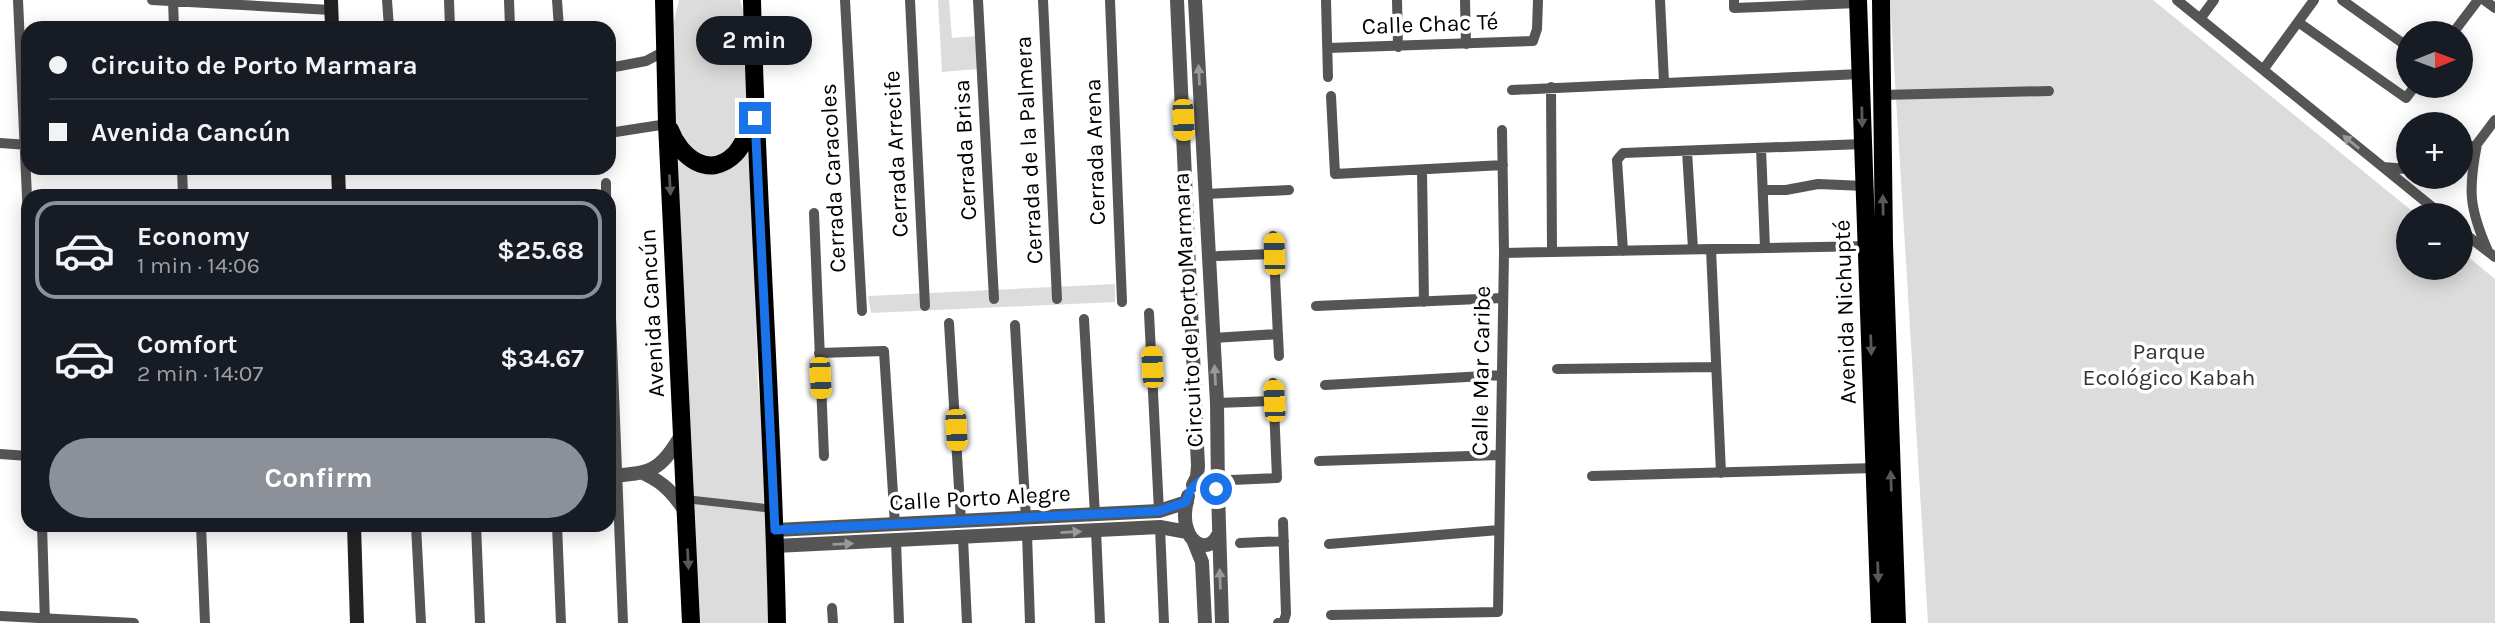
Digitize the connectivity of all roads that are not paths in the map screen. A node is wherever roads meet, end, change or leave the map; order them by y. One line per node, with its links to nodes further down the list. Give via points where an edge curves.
1 (18, 0): 48 (street)
2 (152, 0): 29 (street)
3 (387, 0): 36 (street)
4 (449, 0): 37 (street)
5 (509, 0): 38 (street)
6 (557, 0): 39 (street)
7 (664, 0): 46 (main road, Avenida Cancún)
8 (752, 0): 61 (main road)
9 (845, 0): 104 (street, Cerrada Caracoles)
10 (910, 0): 102 (street, Cerrada Arrecife)
11 (978, 0): 98 (street, Cerrada Brisa)
12 (1043, 0): 99 (street, Cerrada de la Palmera)
13 (1110, 0): 100 (street, Cerrada Arena)
14 (1177, 0): 132 (street, Circuito de Porto Marmara, via 1197,439)
15 (1195, 0): 82 (street, Circuito de Porto Marmara, one-way to 15)
16 (1326, 0): 45 (street)
17 (1397, 0): 44 (street)
18 (1465, 0): 43 (street)
19 (1538, 0): 43 (street, Calle Chac Té, via 1533,41)
20 (1660, 0): 54 (street)
21 (1734, 0): 31 (street, via 1734,8)
22 (1881, 0): 59 (main road, Avenida Nichupté)
23 (2177, 0): 34 (street)
24 (2214, 0): 34 (street)
25 (2314, 0): 41 (street)
26 (2342, 0): 42 (street)
27 (2478, 0): 40 (street)
28 (2484, 0): 33 (street)
29 (173, 1): 32 (street); 35 (street)
30 (1858, 1): 31 (street); 51 (main road, Avenida Nichupté)
31 (1802, 3)
32 (331, 5)
33 (2495, 8)
34 (2200, 19): 50 (street)
35 (174, 21)
36 (388, 21)
37 (450, 21)
38 (510, 21)
39 (558, 21)
40 (2462, 21)
41 (2298, 22): 50 (street); 58 (street)
42 (2396, 38)
43 (1466, 44): 44 (street, Calle Chac Té)
44 (1398, 47): 45 (street, Calle Chac Té)
45 (1328, 48): 53 (street)
46 (665, 51): 47 (street); 52 (main road, Avenida Cancún)
47 (646, 61): 49 (street); 52 (street)
48 (21, 62)
49 (616, 67)
50 (2263, 71): 74 (street, one-way to 50)
51 (1861, 74): 54 (street); 67 (main road, Avenida Nichupté, one-way to 67)
52 (666, 75): 63 (main road, Avenida Cancún)
53 (1328, 77)
54 (1664, 82): 55 (street)
55 (1551, 87): 56 (street); 92 (street)
56 (1512, 90)
57 (2049, 91): 59 (street)
58 (2396, 91)
59 (1882, 95): 87 (main road, Avenida Nichupté, one-way to 59)
60 (1331, 96): 76 (street, via 1335,174)
61 (755, 118): 63 (main road, via 733,155 706,166 682,152); 136 (main road)
62 (2495, 120): 68 (street)
63 (667, 124): 65 (street); 120 (main road, Avenida Cancún, one-way to 120)
64 (1502, 130): 73 (street, Calle Mar Caribe)
65 (616, 132)
66 (0, 143): 69 (street)
67 (1863, 144): 71 (street); 78 (main road, Avenida Nichupté)
68 (2477, 144): 70 (street); 95 (street, via 2472,168 2474,221)
69 (21, 145)
70 (2473, 147)
71 (1761, 148): 72 (street); 81 (street)
72 (1686, 151): 89 (street); 91 (street, via 1619,156)
73 (1503, 165): 76 (street); 93 (street, Calle Mar Caribe)
74 (2382, 167): 75 (street); 83 (street)
75 (2396, 168)
76 (1422, 170): 101 (street)
77 (606, 183): 79 (street)
78 (1865, 186): 81 (street, via 1818,184); 87 (main road, Avenida Nichupté)
79 (606, 189)
80 (1289, 190): 82 (street)
81 (1763, 190): 88 (street)
82 (1206, 194): 110 (street, Circuito de Porto Marmara)
83 (2427, 203)
84 (814, 214): 111 (street)
85 (1273, 236): 94 (street)
86 (2473, 240): 95 (street)
87 (1876, 245): 88 (street); 126 (main road, Avenida Nichupté, one-way to 126); 161 (main road, Avenida Nichupté, one-way to 87)
88 (1765, 248): 90 (street)
89 (1693, 249): 90 (street); 91 (street)
90 (1711, 249): 113 (street)
91 (1623, 251): 92 (street)
92 (1552, 252): 93 (street)
93 (1504, 253): 97 (street, Calle Mar Caribe)
94 (1274, 254): 96 (street); 109 (street)
95 (2491, 254)
96 (1219, 256)
97 (1503, 298): 101 (street); 115 (street, Calle Mar Caribe)
98 (994, 299)
99 (1057, 299)
100 (1122, 302)
101 (1424, 302): 103 (street)
102 (925, 306)
103 (1316, 306)
104 (862, 311)
105 (1149, 313): 137 (street)
106 (1084, 319): 138 (street)
107 (949, 323): 141 (street)
108 (1014, 325): 139 (street)
109 (1278, 334): 110 (street); 112 (street)
110 (1213, 338): 119 (street, Circuito de Porto Marmara, one-way to 110)
111 (819, 353): 124 (street); 143 (street, via 884,351)
112 (1279, 356)
113 (1716, 367): 114 (street); 127 (street)
114 (1557, 369)
115 (1502, 375): 117 (street); 122 (street, Calle Mar Caribe)
116 (1273, 383): 118 (street)
117 (1325, 385)
118 (1274, 401): 119 (street); 131 (street, via 1277,478)
119 (1217, 403): 133 (street, Circuito de Porto Marmara)
120 (682, 434): 128 (street, via 661,464); 135 (main road, Avenida Cancún)
121 (0, 454): 123 (street)
122 (1500, 454): 125 (street); 146 (street, Calle Mar Caribe)
123 (21, 456)
124 (824, 456)
125 (1318, 461)
126 (1875, 468): 127 (street); 161 (main road, Avenida Nichupté)
127 (1721, 473): 130 (street)
128 (645, 474): 129 (street); 135 (street, via 661,481)
129 (616, 476)
130 (1592, 476)
131 (1231, 480)
132 (1194, 485): 133 (street, Circuito de Porto Marmara, via 1207,481); 134 (street, Circuito de Porto Marmara)
133 (1217, 492): 154 (street, Circuito de Porto Marmara)
134 (1186, 502): 137 (street, Calle Porto Alegre); 155 (street, Circuito de Porto Marmara)
135 (685, 505): 136 (street); 174 (main road, Avenida Cancún, one-way to 174)
136 (774, 509): 156 (main road)
137 (1159, 511): 138 (street, Calle Porto Alegre); 144 (street)
138 (1095, 515): 139 (street, Calle Porto Alegre); 145 (street)
139 (1026, 519): 141 (street, Calle Porto Alegre); 153 (street)
140 (616, 520): 173 (street)
141 (961, 521): 143 (street, Calle Porto Alegre)
142 (1283, 522): 159 (street)
143 (895, 525): 156 (street, Calle Porto Alegre); 158 (street)
144 (1160, 527): 145 (street, Calle Porto Alegre); 155 (street, Calle Porto Alegre); 181 (street)
145 (1096, 530): 153 (street, Calle Porto Alegre, one-way to 145); 180 (street)
146 (1499, 530): 162 (street); 164 (street, Calle Mar Caribe, via 1498,612)
147 (42, 532): 166 (street)
148 (201, 532): 168 (street)
149 (354, 532): 169 (main road)
150 (416, 532): 170 (street)
151 (476, 532): 171 (street)
152 (557, 532): 172 (street)
153 (1027, 534): 157 (street, Calle Porto Alegre); 179 (street)
154 (1218, 535): 155 (street, via 1207,546); 183 (street, Circuito de Porto Marmara, one-way to 154)
155 (1191, 537): 182 (street, Circuito de Porto Marmara, via 1202,562)
156 (775, 538): 158 (street, Calle Porto Alegre, one-way to 158); 175 (main road)
157 (963, 538): 158 (street, Calle Porto Alegre); 178 (street)
158 (896, 541): 177 (street)
159 (1284, 541): 160 (street); 184 (street, via 1286,614)
160 (1240, 543)
161 (1885, 543): 185 (main road, Avenida Nichupté, one-way to 185); 186 (main road, Avenida Nichupté)
162 (1329, 544)
163 (832, 608): 176 (street)
164 (1331, 615)
165 (0, 616): 166 (street)
166 (45, 620): 167 (street)
167 (134, 623)
168 (205, 623)
169 (357, 623)
170 (421, 623)
171 (480, 623)
172 (561, 623)
173 (623, 623)
174 (691, 623)
175 (777, 623)
176 (833, 623)
177 (900, 623)
178 (967, 623)
179 (1030, 623)
180 (1100, 623)
181 (1164, 623)
182 (1205, 623)
183 (1222, 623)
184 (1278, 623)
185 (1880, 623)
186 (1897, 623)

